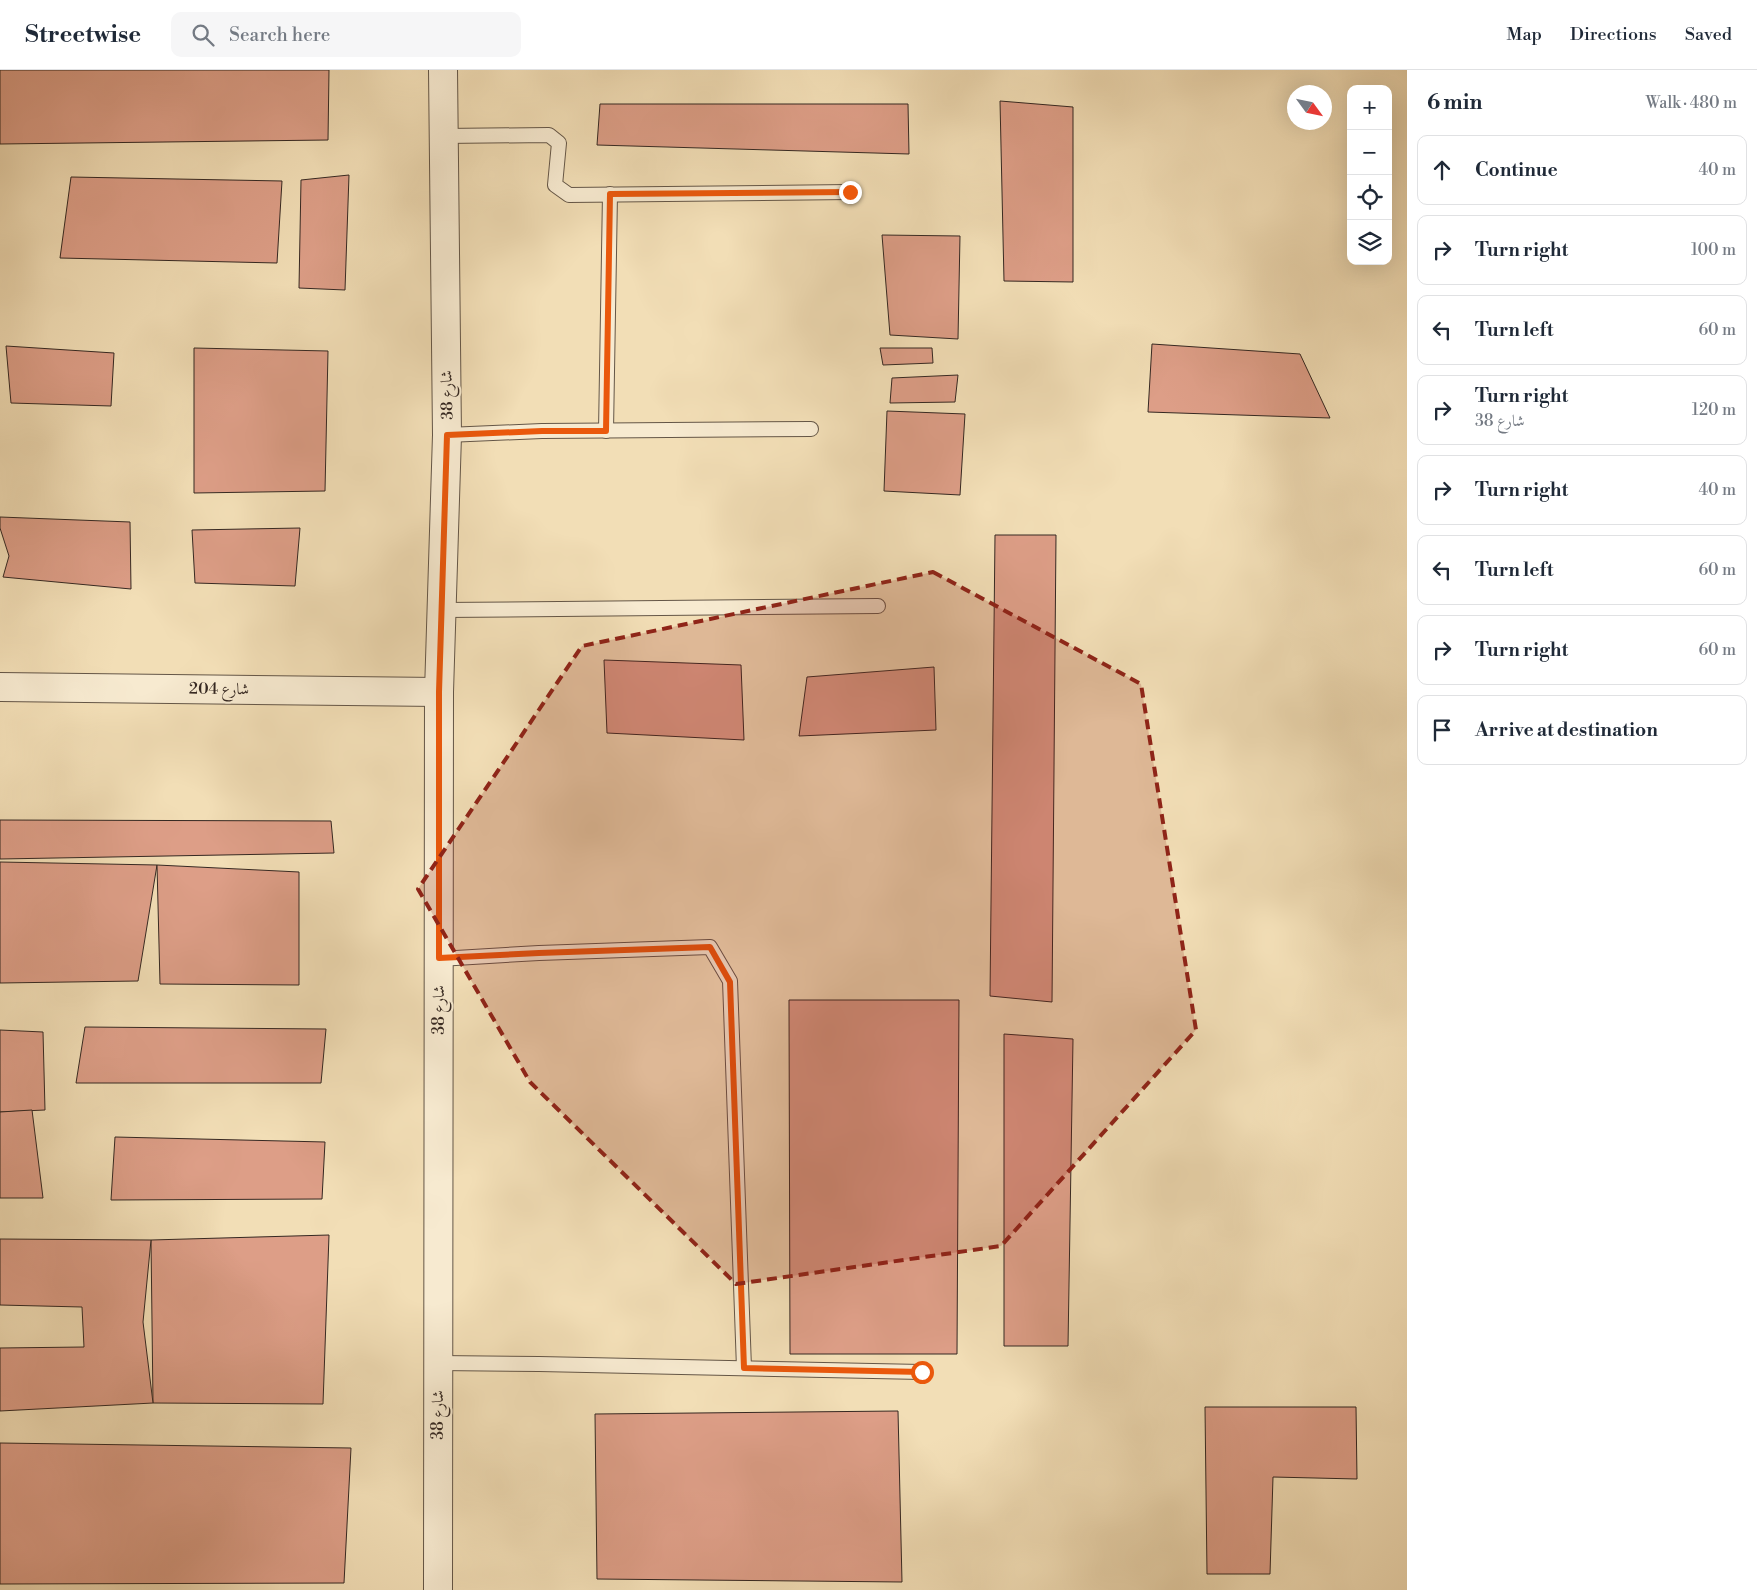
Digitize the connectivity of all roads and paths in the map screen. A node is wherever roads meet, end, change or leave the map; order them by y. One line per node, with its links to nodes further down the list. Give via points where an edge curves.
1 (443, 70): 2 (street, شارع 38)
2 (443, 136): 4 (lane, via 548,134 559,143 555,185 569,195); 7 (street, شارع 38)
3 (850, 192): 4 (lane)
4 (610, 194): 6 (lane)
5 (811, 429): 6 (lane)
6 (606, 431): 7 (lane)
7 (447, 435): 9 (street, شارع 38)
8 (878, 606): 9 (lane)
9 (442, 610): 11 (street, شارع 38)
10 (0, 687): 11 (street, شارع 204)
11 (439, 692): 12 (street, شارع 38)
12 (439, 958): 13 (street, شارع 38); 14 (lane, via 710,947 730,982)
13 (438, 1363): 14 (lane); 16 (street, شارع 38)
14 (744, 1368): 15 (lane)
15 (922, 1372)
16 (438, 1590)

